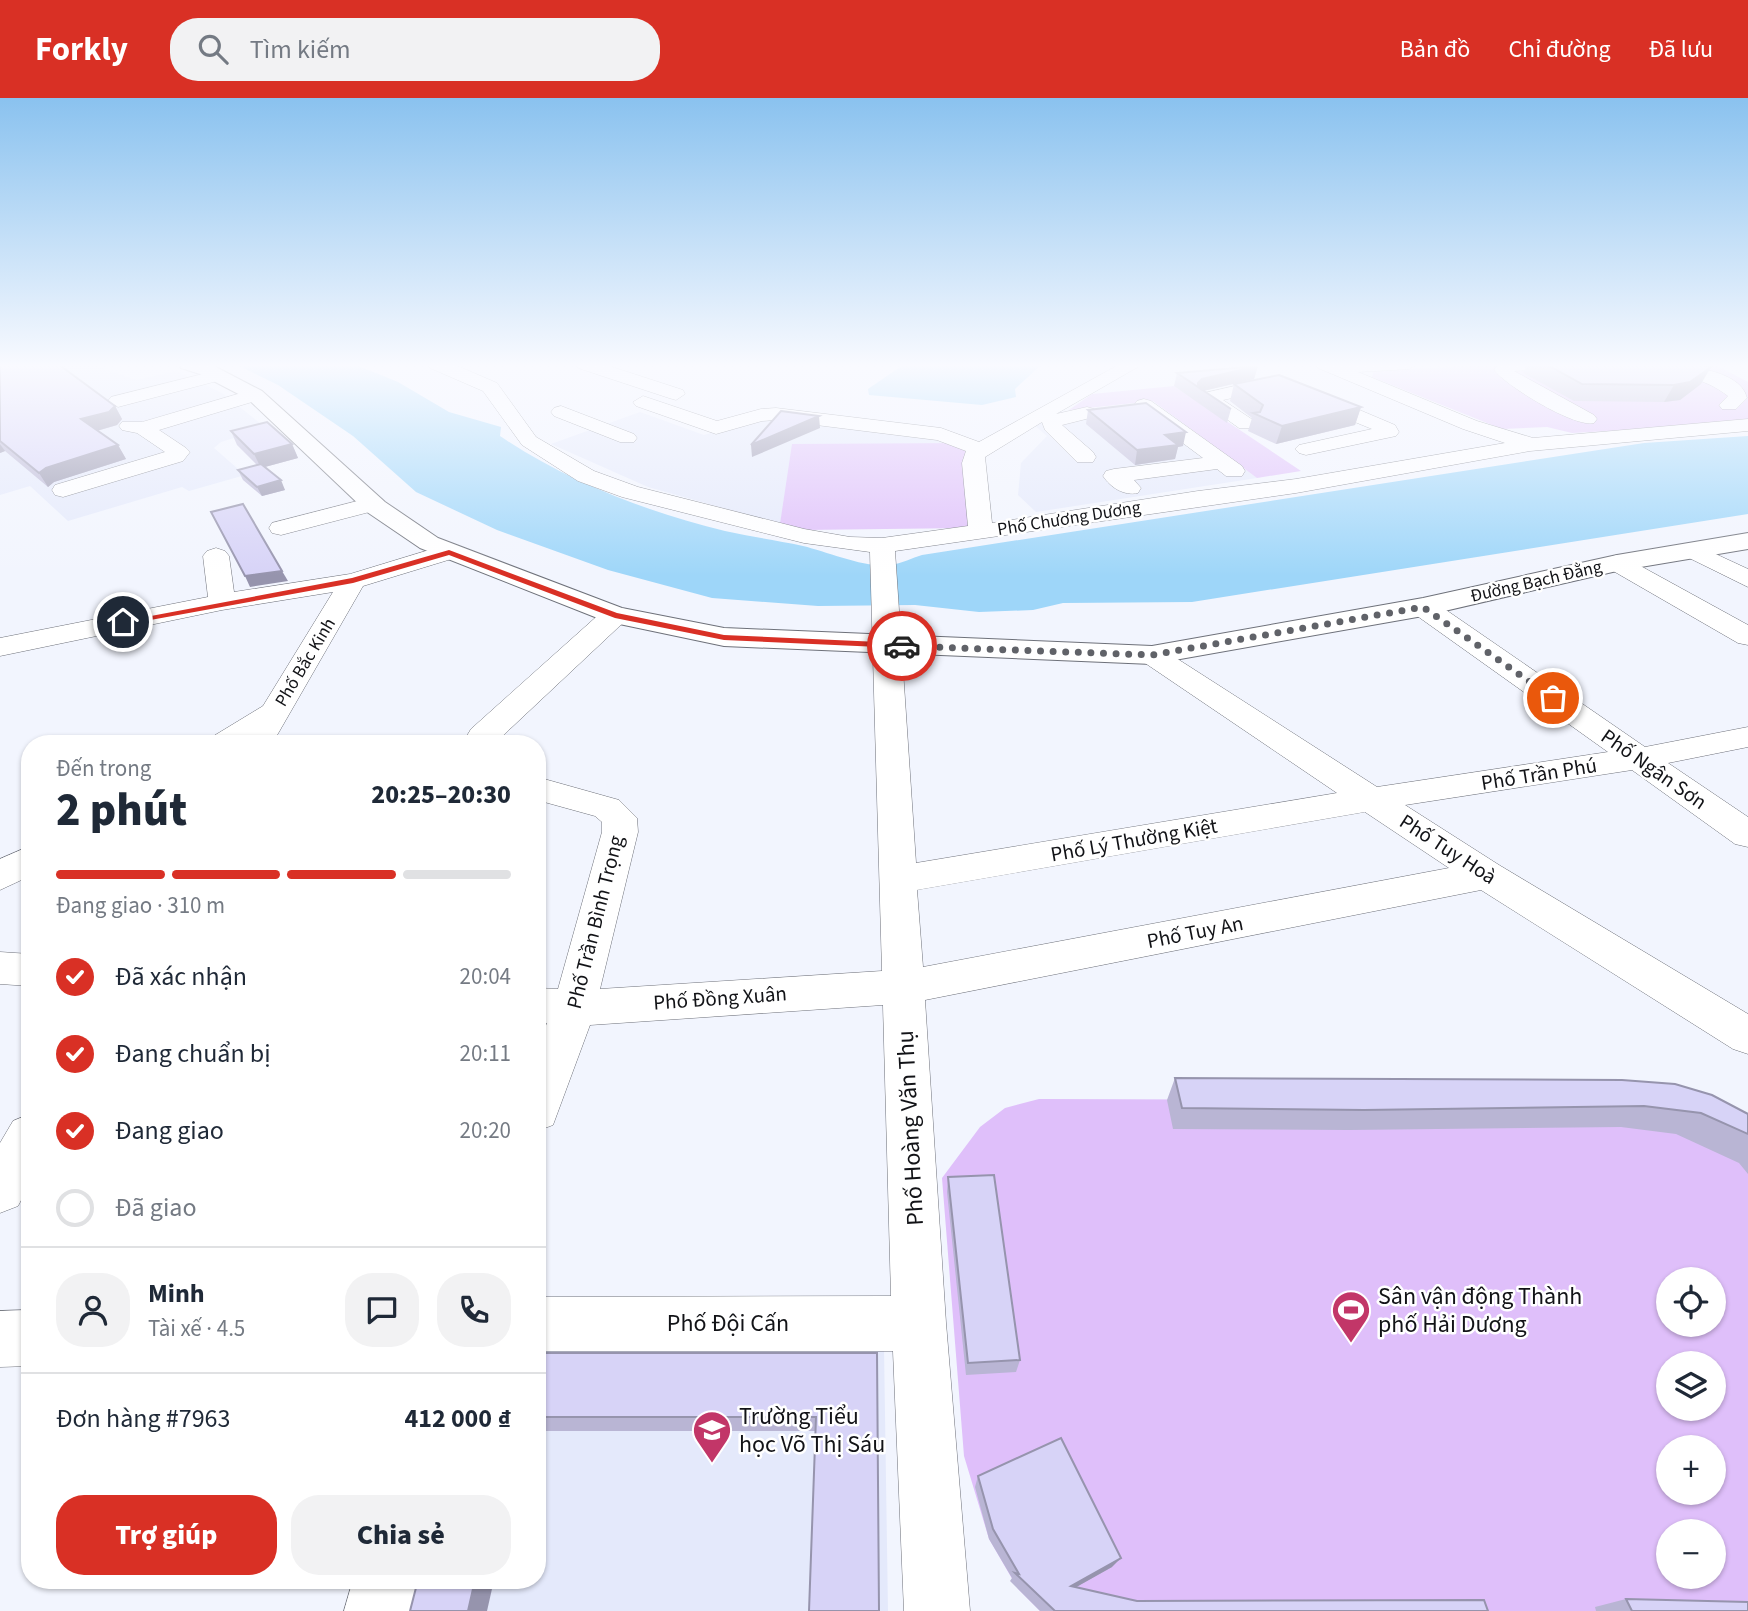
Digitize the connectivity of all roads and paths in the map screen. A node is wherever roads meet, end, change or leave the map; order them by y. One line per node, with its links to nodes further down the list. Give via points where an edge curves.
1 (154, 435): 17 (street)
2 (191, 435): 17 (street)
3 (298, 435): 31 (main road, Đường Bạch Đằng)
4 (524, 435): 21 (street, Phố Chương Dương)
5 (593, 435): 21 (street)
6 (619, 435): 15 (street)
7 (943, 435): 20 (street)
8 (1009, 435): 20 (street)
9 (1061, 435): 23 (street)
10 (1185, 435): 24 (street)
11 (1384, 435): 16 (street)
12 (1439, 435): 22 (street)
13 (1499, 435): 18 (street)
14 (1643, 435): 18 (street, Phố Chương Dương)
15 (627, 438)
16 (1367, 443): 19 (street, via 1340,457); 25 (street)
17 (169, 445): 28 (street, via 179,452 176,456)
18 (1530, 445): 22 (street, Phố Chương Dương)
19 (1313, 447)
20 (981, 450): 33 (street, via 973,463)
21 (546, 454): 35 (street, Phố Chương Dương, via 586,476 630,492 804,536)
22 (1469, 456): 25 (street, Phố Chương Dương)
23 (1085, 457)
24 (1222, 462): 26 (street, via 1234,471); 27 (street, via 1114,476)
25 (1401, 468): 29 (street, Phố Chương Dương)
26 (1176, 481): 27 (street); 29 (street)
27 (1130, 488): 30 (street)
28 (63, 490)
29 (1198, 498): 33 (street, Phố Chương Dương)
30 (1064, 499)
31 (373, 504): 32 (street); 37 (main road, Đường Bạch Đằng)
32 (281, 528)
33 (981, 532): 35 (street, Phố Chương Dương)
34 (1748, 541): 36 (main road, Đường Bạch Đằng)
35 (881, 550): 45 (street, Phố Hoàng Văn Thụ)
36 (1692, 550): 39 (main road, Đường Bạch Đằng); 40 (street)
37 (449, 552): 41 (street); 44 (main road, Đường Bạch Đằng)
38 (216, 556): 42 (street)
39 (1617, 563): 43 (main road, Đường Bạch Đằng); 46 (street)
40 (1748, 579)
41 (353, 581): 42 (street); 49 (street, Phố Bắc Kinh)
42 (222, 602): 47 (street)
43 (1423, 607): 48 (main road, Đường Bạch Đằng); 54 (street, Phố Ngân Sơn)
44 (615, 615): 45 (main road, Đường Bạch Đằng, via 724,637); 52 (street)
45 (886, 633): 48 (main road, Đường Bạch Đằng); 61 (street, Phố Hoàng Văn Thụ)
46 (1748, 637)
47 (0, 647)
48 (1152, 655): 56 (street, Phố Tuy Hoà)
49 (275, 713): 50 (street); 51 (street, Phố Bắc Kinh)
50 (238, 735)
51 (262, 735)
52 (483, 735)
53 (1748, 737): 54 (street, Phố Trần Phú)
54 (1640, 758): 56 (street, Phố Trần Phú); 57 (street, Phố Ngân Sơn)
55 (546, 791): 65 (street, Phố Trần Bình Trọng, via 607,808 619,818 620,832)
56 (1371, 799): 59 (street, Phố Tuy Hoà); 61 (street, Phố Lý Thường Kiệt)
57 (1748, 835)
58 (21, 864): 60 (street)
59 (1486, 875): 64 (street, Phố Tuy An); 66 (street, Phố Tuy Hoà)
60 (0, 876)
61 (897, 880): 64 (street, Phố Hoàng Văn Thụ)
62 (0, 968): 63 (street)
63 (21, 969)
64 (904, 987): 65 (street, Phố Đồng Xuân); 70 (street, Phố Hoàng Văn Thụ)
65 (556, 1007): 67 (street, Phố Trần Bình Trọng)
66 (1748, 1036)
67 (546, 1061)
68 (21, 1152): 69 (street)
69 (0, 1189)
70 (919, 1323): 71 (street, Phố Đội Cấn); 76 (street, Phố Hoàng Văn Thụ)
71 (546, 1324)
72 (21, 1338): 73 (street)
73 (0, 1339)
74 (383, 1589): 75 (street)
75 (377, 1611)
76 (937, 1611)

